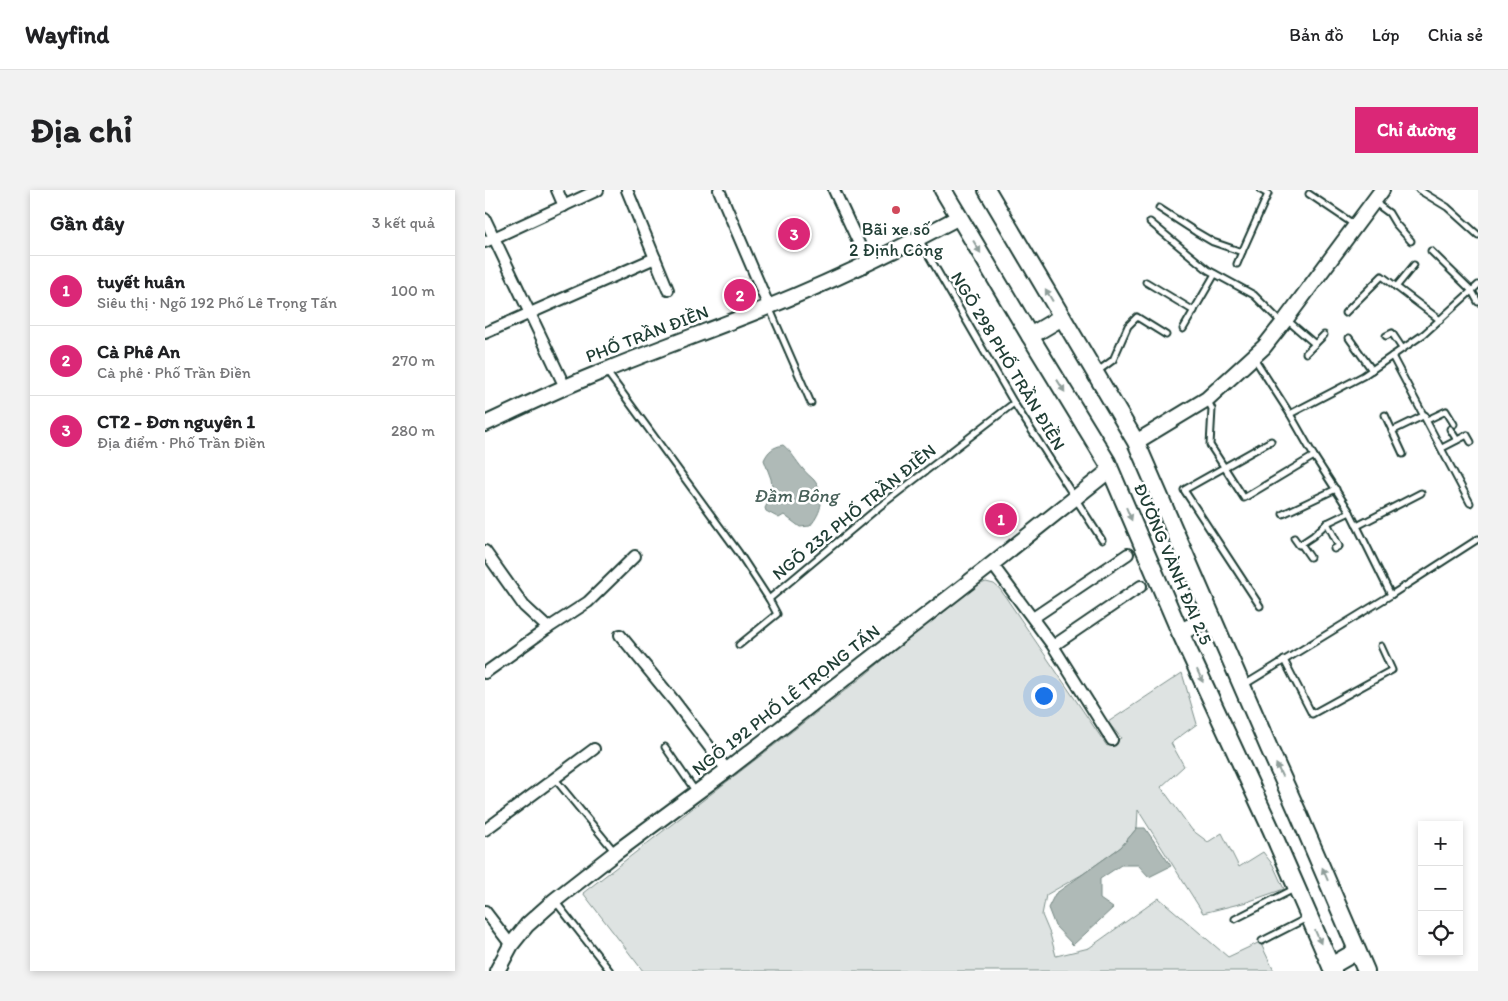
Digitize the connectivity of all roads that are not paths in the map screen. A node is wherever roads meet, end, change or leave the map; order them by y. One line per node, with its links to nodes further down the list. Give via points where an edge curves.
1 (557, 190): 12 (street)
2 (598, 190): 12 (street)
3 (627, 190): 24 (street)
4 (719, 190): 35 (street)
5 (834, 190): 25 (street)
6 (943, 190): 14 (main road, ĐƯỜNG VÀNH ĐAI 2.5)
7 (987, 190): 39 (main road, ĐƯỜNG VÀNH ĐAI 2.5, one-way to 7)
8 (1261, 190): 22 (lane, via 1268,194)
9 (1419, 190): 18 (lane, via 1447,208)
10 (1309, 194): 17 (lane)
11 (1378, 196): 17 (street); 21 (lane)
12 (564, 206): 20 (street)
13 (1159, 208): 22 (lane, via 1213,242)
14 (959, 216): 19 (street, PHỐ TRẦN ĐIỀN); 46 (main road, ĐƯỜNG VÀNH ĐAI 2.5, one-way to 46)
15 (485, 218): 20 (street)
16 (1150, 222): 28 (lane)
17 (1355, 225): 41 (street)
18 (1478, 235)
19 (919, 238): 25 (street, PHỐ TRẦN ĐIỀN); 60 (lane, NGÕ 298 PHỐ TRẦN ĐIỀN)
20 (489, 240): 37 (street)
21 (1411, 241)
22 (1242, 252): 26 (lane)
23 (1431, 252): 33 (lane)
24 (655, 258): 32 (street); 37 (street)
25 (868, 263): 35 (street, PHỐ TRẦN ĐIỀN)
26 (1237, 264)
27 (1414, 265): 31 (lane)
28 (1215, 274): 36 (lane); 41 (lane, via 1254,295)
29 (1146, 282): 36 (lane)
30 (1478, 285): 33 (lane)
31 (1397, 287): 38 (lane, via 1382,276); 40 (lane)
32 (668, 290)
33 (1472, 291): 34 (lane); 40 (lane)
34 (1478, 302)
35 (769, 307): 54 (street, PHỐ TRẦN ĐIỀN); 59 (lane)
36 (1194, 311): 42 (lane)
37 (530, 313): 43 (street); 57 (street)
38 (1345, 313)
39 (1062, 317): 46 (main road); 56 (main road, ĐƯỜNG VÀNH ĐAI 2.5)
40 (1440, 320): 50 (lane)
41 (1285, 321): 49 (lane); 53 (street)
42 (1183, 329)
43 (485, 333)
44 (1166, 335): 56 (lane, via 1137,317 1128,326 1113,360)
45 (1324, 335): 49 (lane)
46 (1030, 336): 76 (main road, ĐƯỜNG VÀNH ĐAI 2.5, one-way to 76)
47 (1386, 336): 50 (lane, via 1392,333)
48 (1349, 338): 55 (lane)
49 (1315, 344): 51 (lane)
50 (1402, 348): 52 (lane)
51 (1306, 354)
52 (1392, 356): 55 (lane); 63 (lane)
53 (1253, 357): 58 (street); 61 (lane)
54 (605, 370): 57 (street, PHỐ TRẦN ĐIỀN); 97 (lane, NGÕ 232 PHỐ TRẦN ĐIỀN)
55 (1372, 370): 61 (lane)
56 (1095, 373): 69 (main road, ĐƯỜNG VÀNH ĐAI 2.5)
57 (565, 387): 64 (street, PHỐ TRẦN ĐIỀN)
58 (1207, 399): 69 (street); 75 (lane, via 1212,409 1210,444)
59 (811, 403)
60 (1014, 404): 79 (lane, NGÕ 298 PHỐ TRẦN ĐIỀN); 97 (lane, NGÕ 232 PHỐ TRẦN ĐIỀN, via 879,507)
61 (1290, 414): 74 (lane)
62 (1385, 415): 67 (lane)
63 (1426, 418): 65 (lane, via 1446,411); 67 (lane); 72 (lane)
64 (485, 424)
65 (1454, 424)
66 (1450, 429): 68 (lane)
67 (1392, 431): 73 (lane)
68 (1457, 440): 71 (lane, via 1467,435); 72 (lane)
69 (1136, 442): 99 (main road, ĐƯỜNG VÀNH ĐAI 2.5)
70 (1271, 442): 75 (lane)
71 (1471, 442)
72 (1442, 448): 80 (lane)
73 (1403, 454)
74 (1314, 456): 75 (lane, via 1244,498); 77 (lane)
75 (1223, 468): 98 (lane, via 1184,490)
76 (1110, 470): 79 (street, NGÕ 192 PHỐ LÊ TRỌNG TẤN); 102 (main road, ĐƯỜNG VÀNH ĐAI 2.5, one-way to 102)
77 (1336, 489): 81 (lane); 82 (lane)
78 (1421, 493): 84 (lane)
79 (1075, 498): 87 (lane, NGÕ 298 PHỐ TRẦN ĐIỀN); 94 (street, NGÕ 192 PHỐ LÊ TRỌNG TẤN)
80 (1470, 503)
81 (1350, 512): 83 (lane); 84 (lane)
82 (1283, 514)
83 (1327, 523): 88 (lane); 89 (lane, via 1339,546)
84 (1357, 526): 96 (lane)
85 (1294, 538): 88 (lane)
86 (1478, 539): 96 (lane)
87 (1101, 540)
88 (1301, 544): 93 (lane)
89 (1334, 549)
90 (485, 551): 101 (street, via 524,606)
91 (1128, 554): 100 (street)
92 (635, 556): 101 (street, via 587,602)
93 (1310, 557)
94 (992, 564): 100 (street); 113 (street, NGÕ 192 PHỐ LÊ TRỌNG TẤN)
95 (1141, 586): 105 (street)
96 (1391, 596): 107 (lane)
97 (769, 599): 104 (lane, via 777,614)
98 (1260, 606)
99 (1212, 617): 102 (main road); 109 (main road, ĐƯỜNG VÀNH ĐAI 2.5)
100 (1033, 618): 105 (street)
101 (548, 628): 108 (street)
102 (1180, 632): 118 (main road, ĐƯỜNG VÀNH ĐAI 2.5, one-way to 118)
103 (620, 634): 113 (street)
104 (739, 645)
105 (1053, 646): 110 (street)
106 (1381, 646): 107 (lane, via 1392,670 1311,714)
107 (1285, 660): 109 (lane)
108 (485, 673)
109 (1242, 686): 125 (main road, ĐƯỜNG VÀNH ĐAI 2.5, one-way to 109)
110 (1112, 740)
111 (665, 747): 115 (lane)
112 (594, 749): 114 (street)
113 (727, 770): 115 (street, NGÕ 192 PHỐ LÊ TRỌNG TẤN)
114 (555, 779): 116 (street); 117 (lane)
115 (696, 793): 117 (street, NGÕ 192 PHỐ LÊ TRỌNG TẤN)
116 (485, 830)
117 (615, 852): 119 (street, NGÕ 192 PHỐ LÊ TRỌNG TẤN)
118 (1296, 887): 121 (main road, ĐƯỜNG VÀNH ĐAI 2.5); 122 (lane)
119 (555, 900): 124 (street, NGÕ 192 PHỐ LÊ TRỌNG TẤN, via 527,925); 128 (lane)
120 (485, 912): 124 (street)
121 (1309, 916): 123 (lane); 126 (main road, ĐƯỜNG VÀNH ĐAI 2.5, one-way to 126)
122 (1235, 919)
123 (1262, 941)
124 (511, 945): 127 (street, NGÕ 192 PHỐ LÊ TRỌNG TẤN)
125 (1357, 951): 126 (main road); 129 (main road, ĐƯỜNG VÀNH ĐAI 2.5)
126 (1332, 968)
127 (497, 971)
128 (610, 971)
129 (1366, 971)

